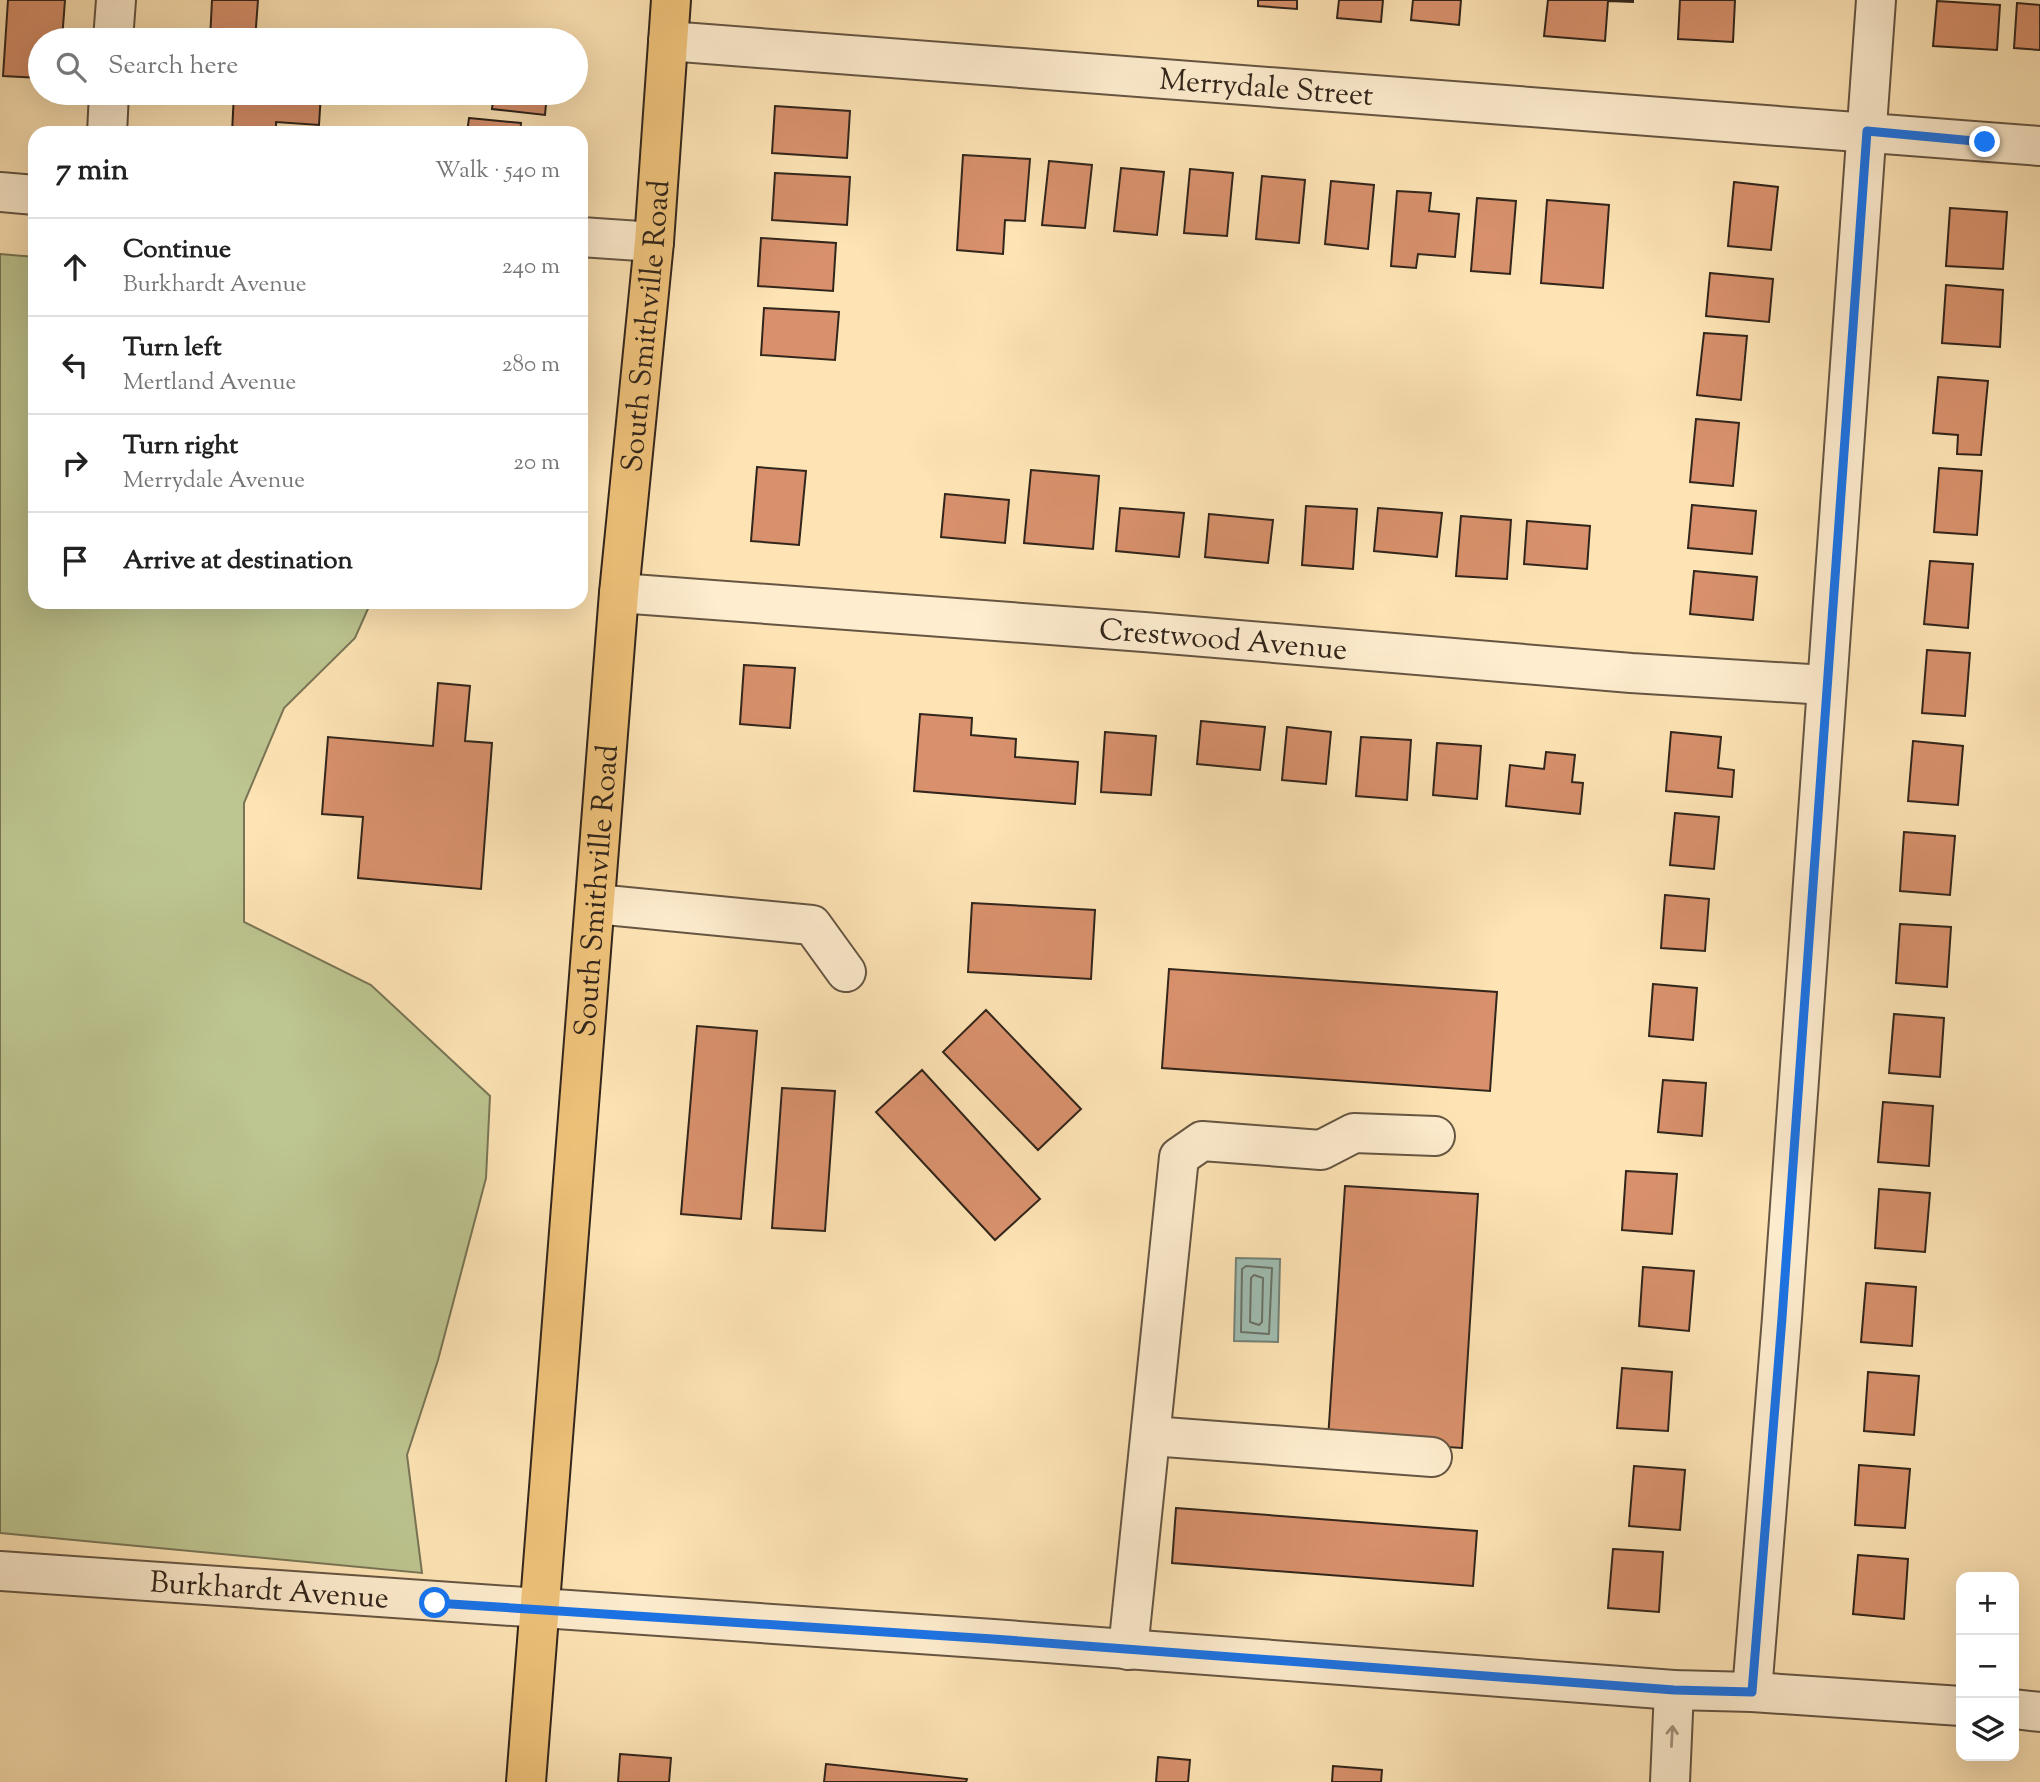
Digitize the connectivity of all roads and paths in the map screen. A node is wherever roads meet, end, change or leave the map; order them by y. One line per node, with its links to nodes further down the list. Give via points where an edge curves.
1 (116, 0): 4 (street)
2 (671, 0): 5 (main road, South Smithville Road)
3 (1876, 0): 8 (street)
4 (114, 28)
5 (668, 41): 8 (street, Merrydale Street); 13 (main road, South Smithville Road)
6 (108, 105): 7 (street)
7 (107, 126)
8 (1867, 131): 9 (street, Merrydale Street); 15 (street)
9 (2040, 146)
10 (0, 192): 11 (street)
11 (28, 194)
12 (588, 238): 13 (street)
13 (654, 243): 14 (main road, South Smithville Road)
14 (619, 593): 15 (street, Crestwood Avenue); 16 (main road, South Smithville Road)
15 (1826, 685): 25 (street)
16 (596, 904): 17 (street, via 812,925); 22 (main road, South Smithville Road)
17 (846, 972)
18 (1435, 1136): 19 (street, via 1354,1133 1321,1150 1202,1141 1179,1157)
19 (1151, 1436): 20 (street); 23 (street)
20 (1432, 1457)
21 (0, 1571): 22 (street, Burkhardt Avenue)
22 (539, 1610): 23 (street, Burkhardt Avenue); 29 (main road, South Smithville Road)
23 (1128, 1650): 24 (street, Burkhardt Avenue)
24 (1674, 1690): 25 (street, Burkhardt Avenue); 30 (street, one-way to 24)
25 (1752, 1692): 26 (street, Burkhardt Avenue)
26 (1956, 1706)
27 (2019, 1710): 28 (street)
28 (2040, 1712)
29 (526, 1782)
30 (1670, 1782)

